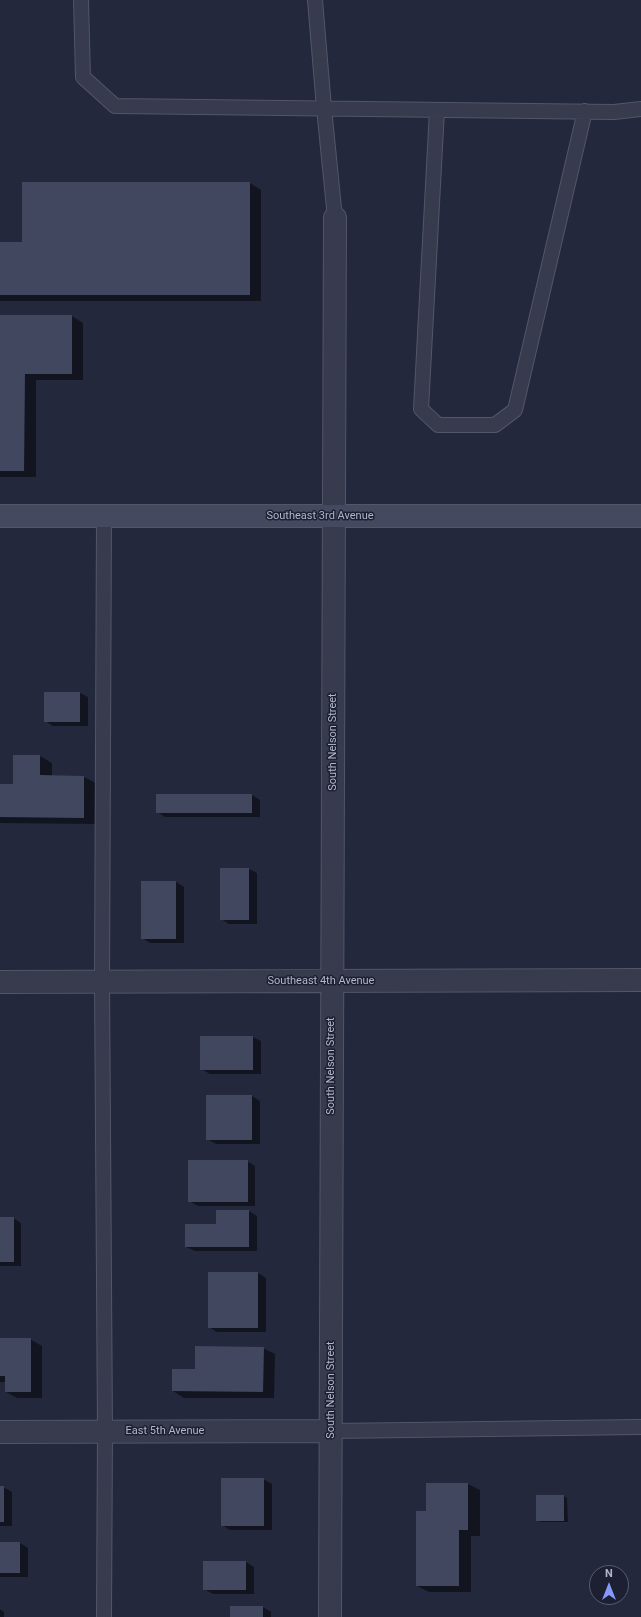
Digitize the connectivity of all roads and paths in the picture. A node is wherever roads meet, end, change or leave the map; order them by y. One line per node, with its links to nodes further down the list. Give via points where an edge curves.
1 (82, 0): 3 (lane, via 83,77 115,106)
2 (315, 0): 3 (lane)
3 (324, 108): 5 (lane); 7 (lane)
4 (641, 109): 6 (lane, via 614,112)
5 (437, 110): 6 (lane); 6 (lane, via 421,409 438,425 495,425 515,410)
6 (585, 111)
7 (335, 218): 10 (street, South Nelson Street)
8 (0, 516): 9 (main road, Southeast 3rd Avenue)
9 (104, 516): 10 (main road, Southeast 3rd Avenue); 15 (lane)
10 (334, 516): 11 (main road, Southeast 3rd Avenue); 13 (street, South Nelson Street)
11 (641, 516)
12 (641, 980): 13 (street, Southeast 4th Avenue)
13 (332, 981): 15 (street, Southeast 4th Avenue); 17 (street, South Nelson Street)
14 (0, 982): 15 (street, Southeast 4th Avenue)
15 (102, 982): 19 (lane)
16 (641, 1427): 17 (lane)
17 (331, 1431): 19 (street, East 5th Avenue); 21 (street, South Nelson Street)
18 (0, 1432): 19 (street, East 5th Avenue)
19 (105, 1432): 20 (lane)
20 (104, 1617)
21 (330, 1617)

